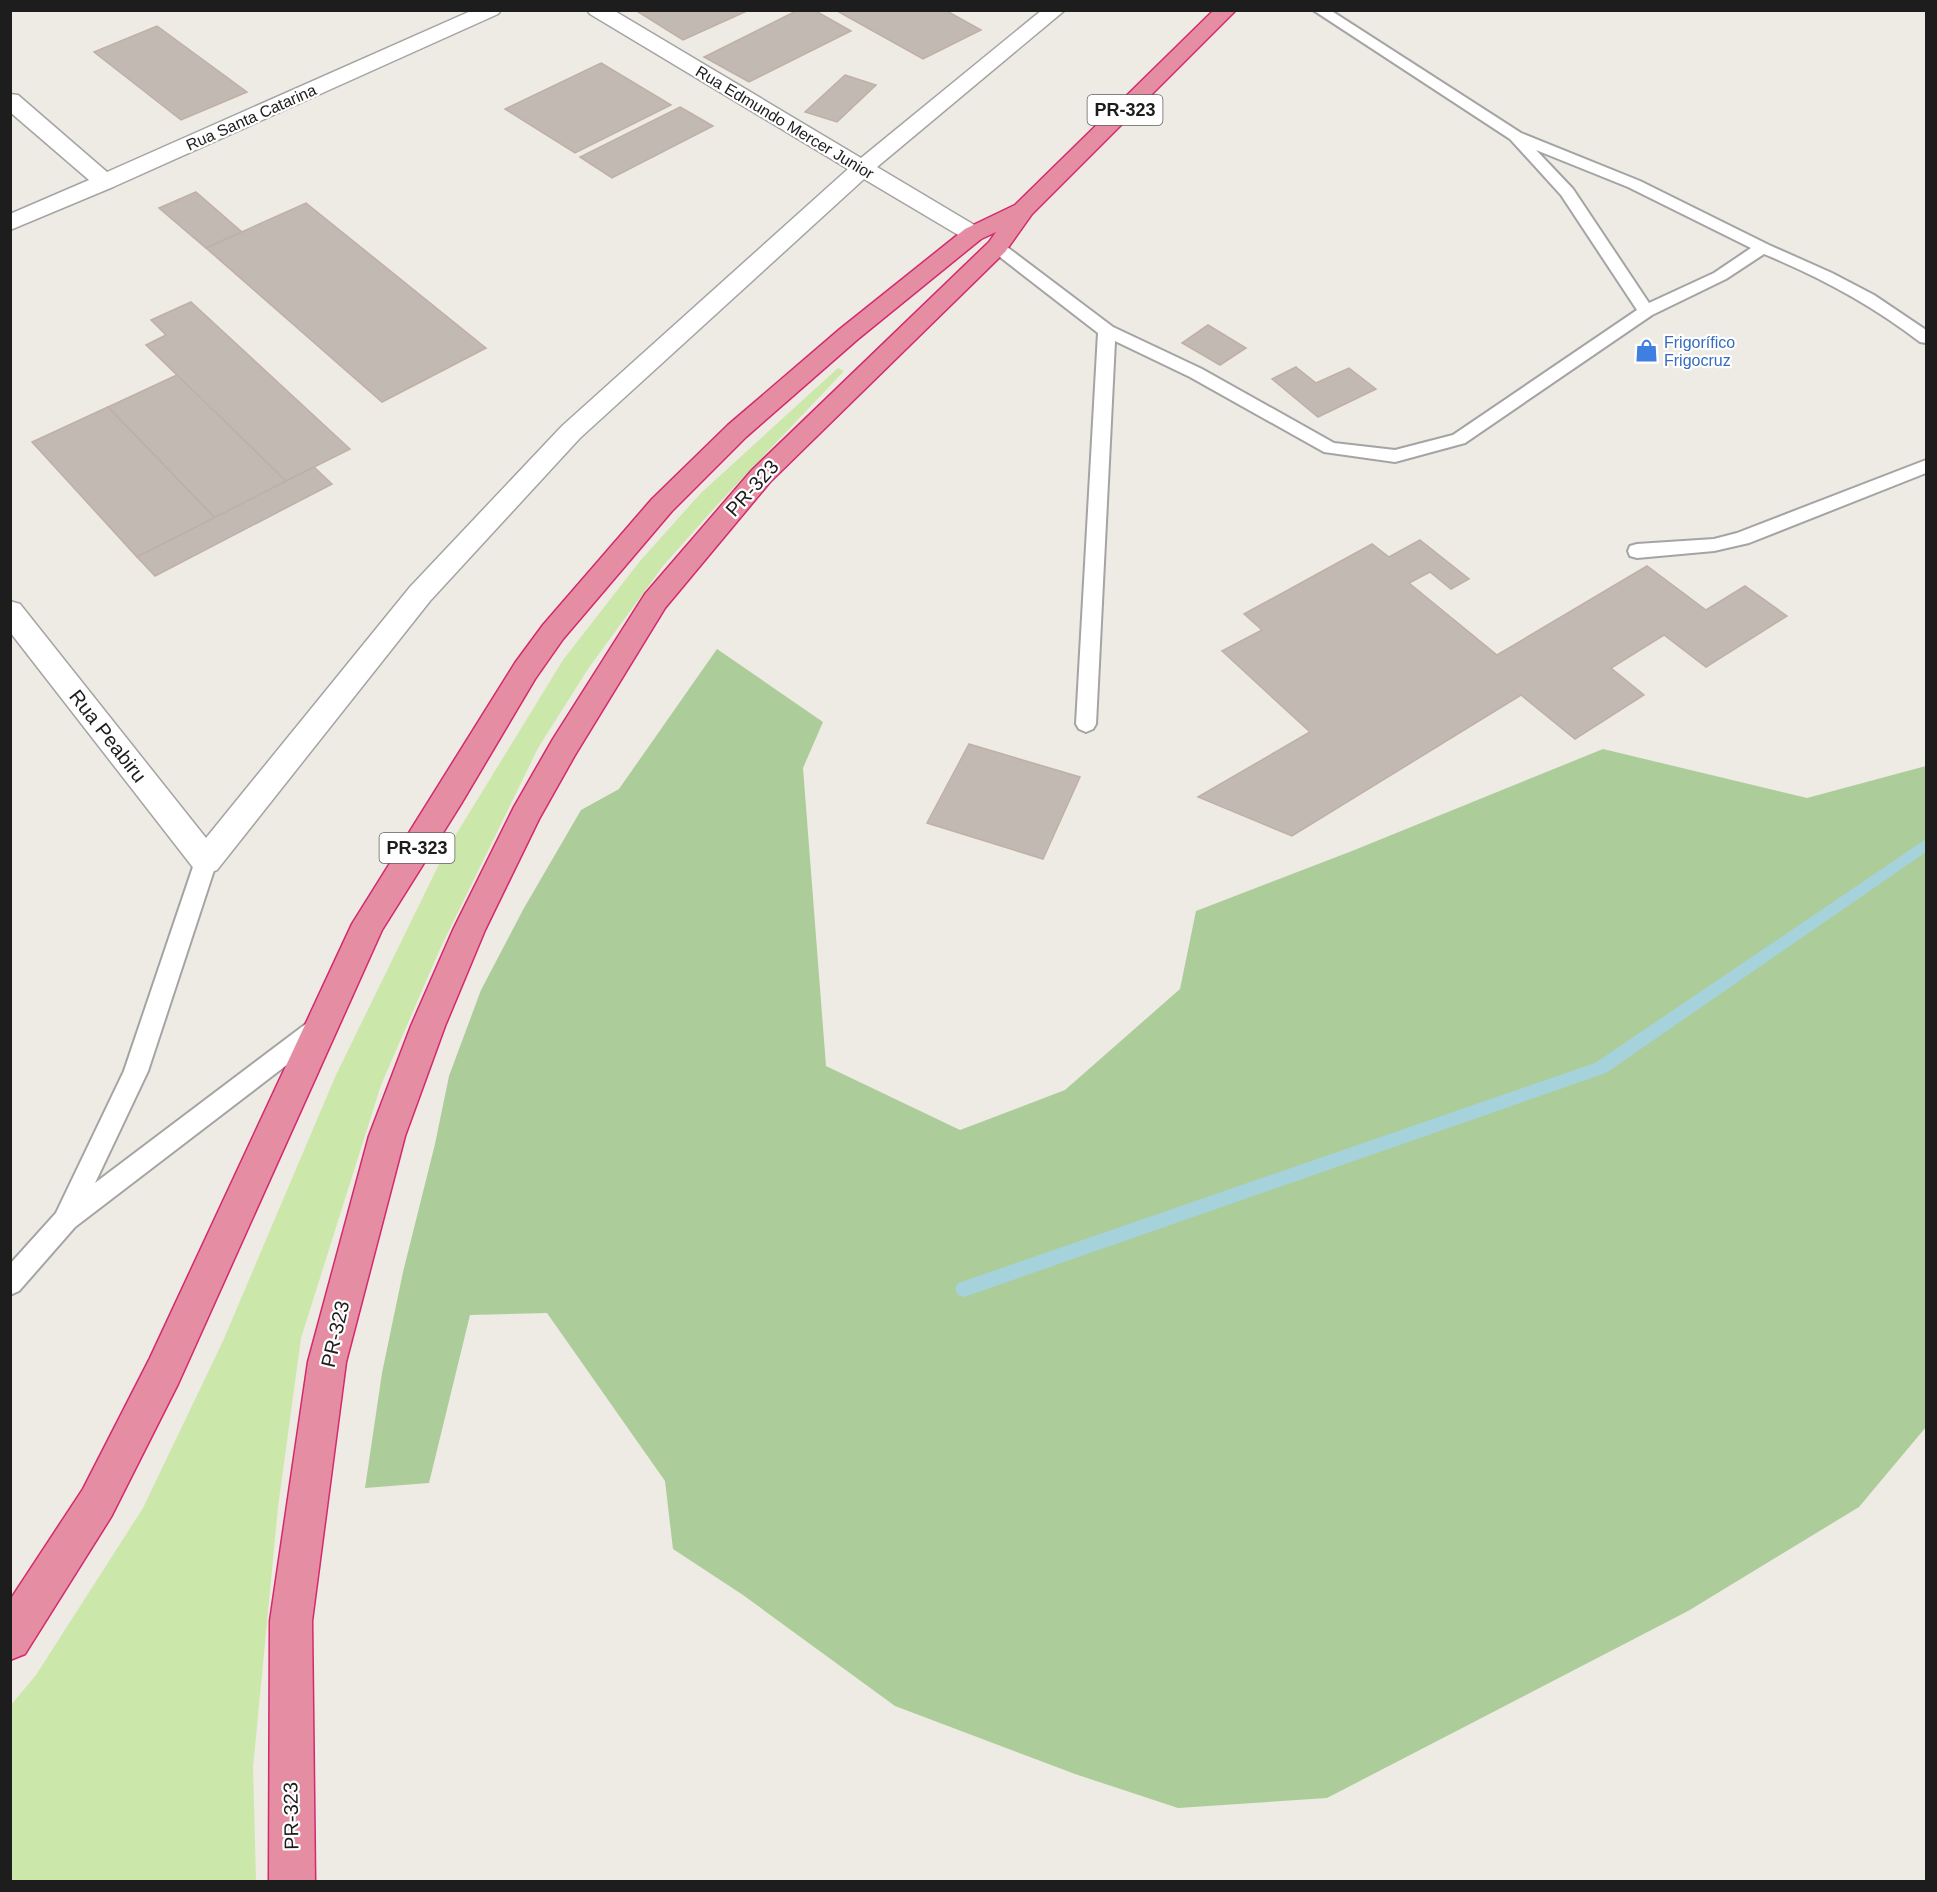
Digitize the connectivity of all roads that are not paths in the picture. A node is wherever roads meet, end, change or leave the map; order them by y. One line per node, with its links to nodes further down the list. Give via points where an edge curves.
1 (491, 10): 9 (street, Rua Santa Catarina)
2 (597, 10): 8 (street, Rua Edmundo Mercer Junior)
3 (1055, 10): 8 (street)
4 (1226, 10): 11 (highway, PR-323 / PR-323, via 1023,210)
5 (1320, 10): 7 (lane)
6 (10, 100): 9 (street)
7 (1515, 136): 12 (lane, via 1634,184); 13 (lane, via 1567,192)
8 (863, 168): 11 (street, Rua Edmundo Mercer Junior); 21 (street, via 571,432 420,594)
9 (105, 182): 10 (street, Rua Santa Catarina)
10 (10, 223)
11 (985, 241): 14 (lane); 22 (highway, PR-323, via 849,334 737,431 662,505 553,632 368,924); 26 (highway, PR-323, via 761,476 655,601 525,816 446,983 387,1136 327,1362 291,1621)
12 (1763, 248): 13 (lane, via 1720,276); 15 (lane, via 1834,280)
13 (1646, 310): 14 (lane, via 1459,439 1395,456 1330,448 1178,364)
14 (1107, 331): 20 (lane)
15 (1926, 338)
16 (1926, 466): 17 (lane, via 1742,538 1714,545)
17 (1637, 551)
18 (10, 611): 19 (street, Rua Peabiru)
19 (22, 650): 21 (street, Rua Peabiru)
20 (1086, 724)
21 (206, 861): 23 (lane, via 136,1071)
22 (320, 1026): 23 (lane); 25 (highway, PR-323, via 164,1371 102,1493)
23 (65, 1221): 24 (lane)
24 (10, 1283)
25 (10, 1639)
26 (292, 1881)

